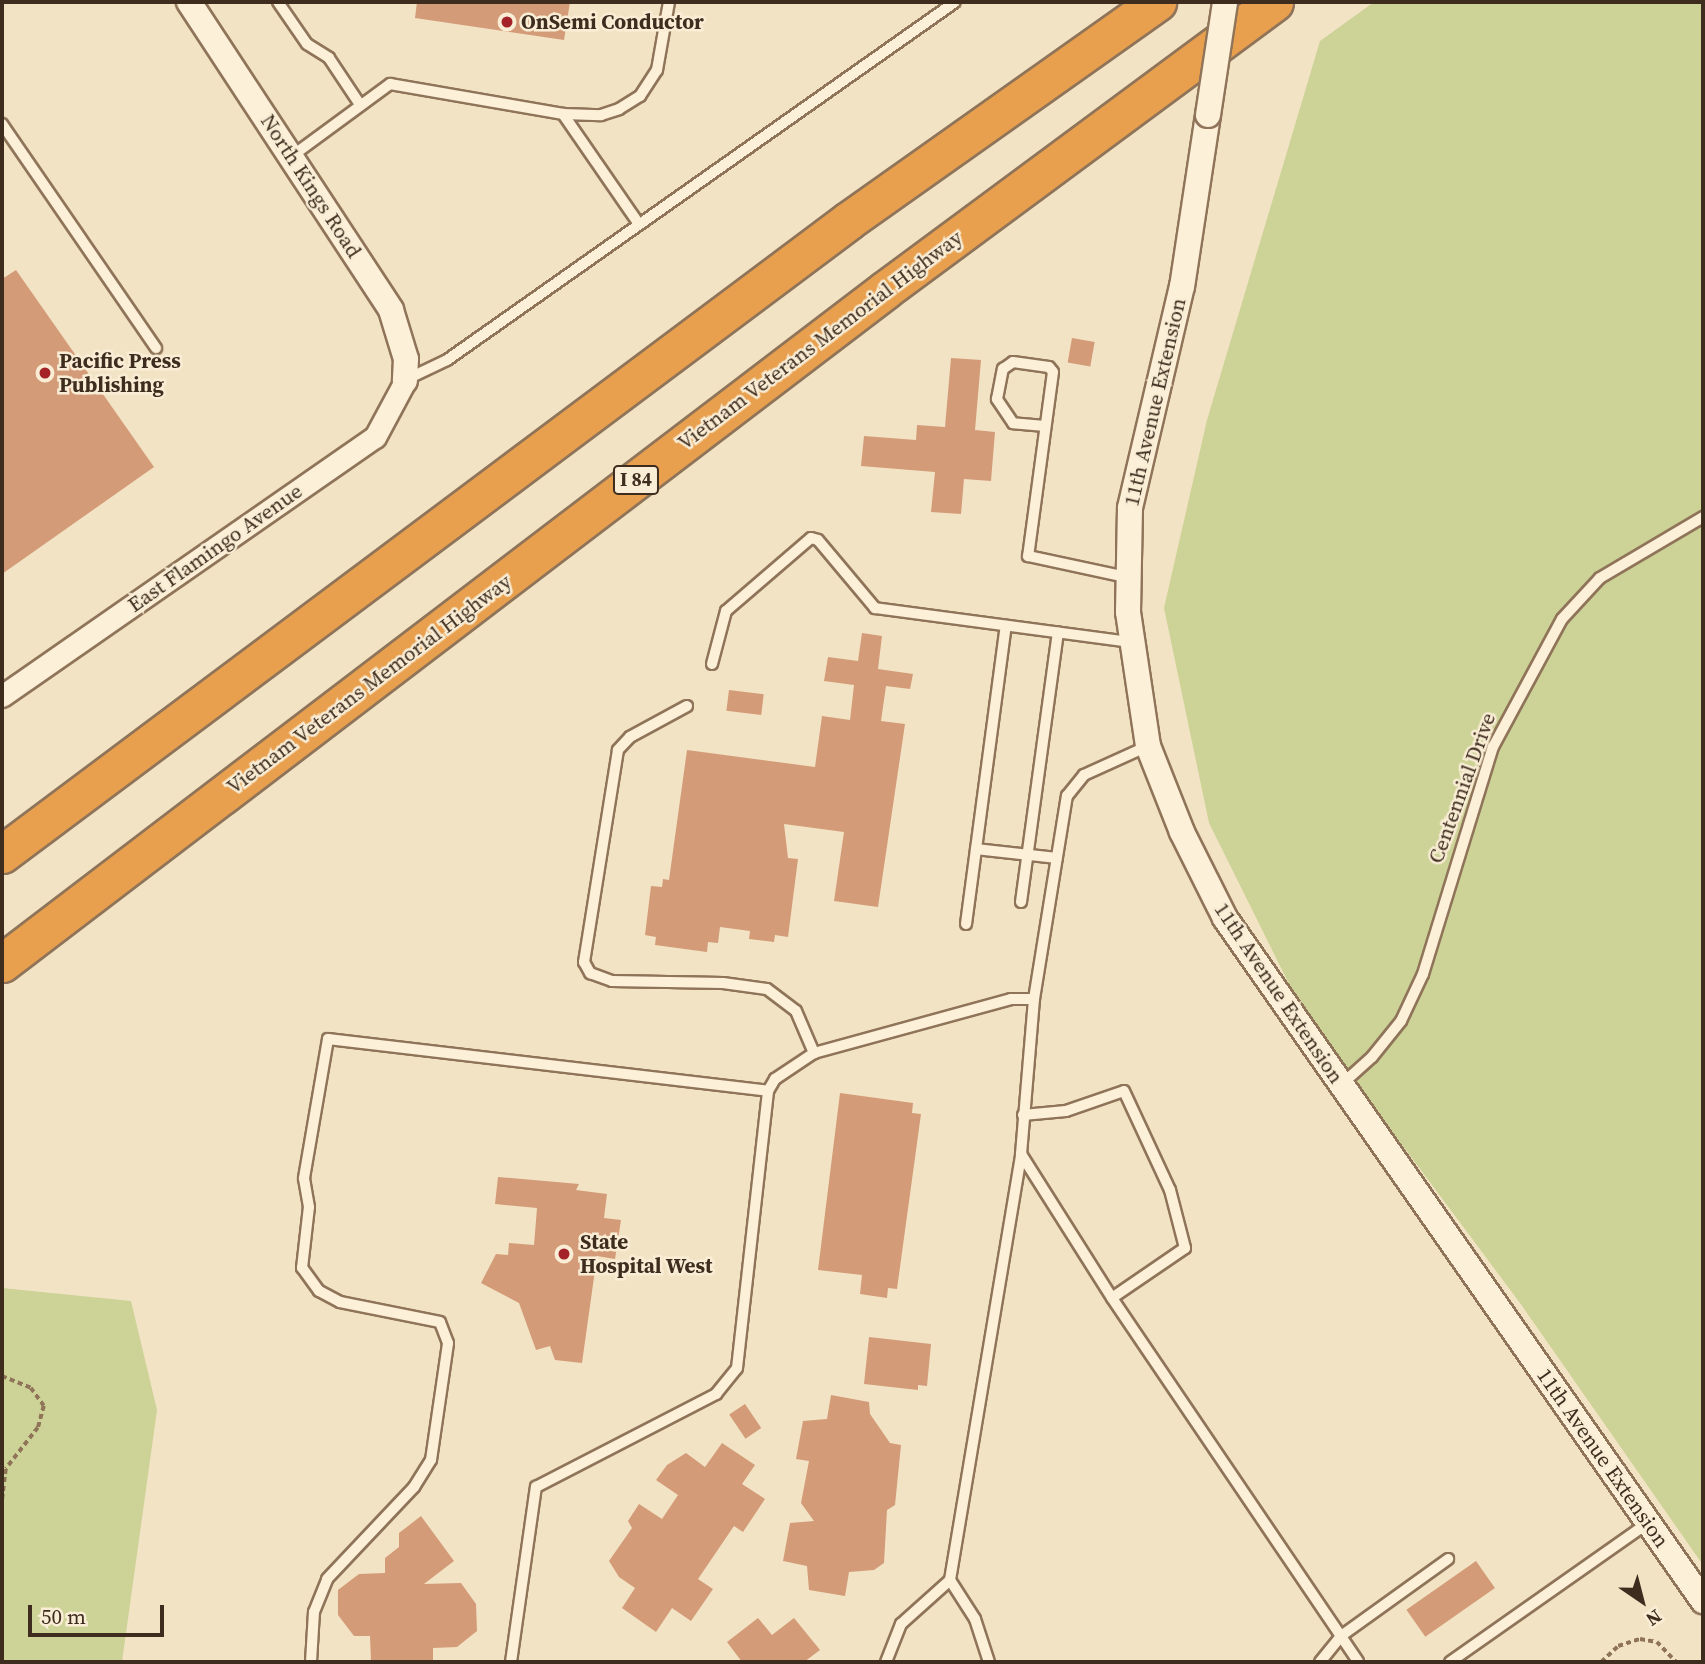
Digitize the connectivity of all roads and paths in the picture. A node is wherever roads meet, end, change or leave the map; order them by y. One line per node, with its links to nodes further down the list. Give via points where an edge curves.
1 (189, 2): 11 (street, North Kings Road)
2 (278, 2): 8 (lane, via 307,44 329,58)
3 (669, 2): 9 (lane, via 657,71 649,86 629,104 601,115)
4 (955, 2): 12 (lane)
5 (1157, 2): 26 (highway, via 848,221)
6 (1225, 2): 17 (street, 11th Avenue Extension, bridge, via 1182,286 1135,476)
7 (1274, 2): 31 (highway, Vietnam Veterans Memorial Highway / I 84, via 885,290)
8 (359, 103): 9 (lane, via 390,84); 11 (lane)
9 (563, 114): 12 (lane)
10 (2, 124): 13 (lane)
11 (292, 156): 14 (street, North Kings Road, via 391,310 406,359)
12 (639, 224): 14 (lane, via 447,360)
13 (156, 348)
14 (405, 381): 22 (street, East Flamingo Avenue, via 374,437)
15 (1045, 426): 15 (lane, via 1053,372 1049,367 1013,362 1003,369 997,399 1013,423); 17 (lane, via 1028,556)
16 (1703, 517): 34 (lane, Centennial Drive, via 1600,579 1562,619 1493,747 1423,974 1401,1021 1372,1057)
17 (1126, 577): 20 (street, 11th Avenue Extension)
18 (1006, 626): 19 (lane); 21 (lane, via 875,608 818,540 811,538 726,611); 25 (lane)
19 (1058, 633): 20 (lane); 27 (lane)
20 (1130, 642): 24 (street, 11th Avenue Extension)
21 (712, 664)
22 (2, 696)
23 (687, 706): 33 (lane, via 630,737 618,750 584,962 590,973 612,981 723,983 767,989 796,1011)
24 (1148, 746): 28 (lane, via 1073,784 1063,808); 34 (street, 11th Avenue Extension, via 1182,832 1225,918)
25 (976, 849): 27 (lane); 30 (lane)
26 (2, 855)
27 (1027, 855): 28 (lane); 29 (lane)
28 (1056, 858): 32 (lane)
29 (1021, 902)
30 (966, 924)
31 (2, 963)
32 (1034, 999): 33 (lane, via 1011,999); 36 (lane)
33 (814, 1053): 35 (lane, via 775,1079)
34 (1340, 1085): 41 (street, 11th Avenue Extension)
35 (768, 1091): 46 (lane, via 328,1038 304,1178 309,1207 302,1268 319,1291 340,1302 440,1322 448,1343 431,1460 414,1487 327,1578 314,1612); 47 (lane, via 737,1368 716,1394 536,1487)
36 (1023, 1115): 37 (lane); 38 (lane, via 1066,1111 1124,1091 1170,1190 1185,1248)
37 (1021, 1154): 38 (lane); 43 (lane)
38 (1112, 1298): 45 (lane)
39 (2, 1376): 40 (path, via 31,1388 44,1406 38,1427 6,1469)
40 (2, 1504)
41 (1649, 1522): 44 (street, 11th Avenue Extension); 52 (lane)
42 (1448, 1559): 45 (lane)
43 (950, 1580): 48 (lane, via 901,1624); 49 (lane, via 975,1619)
44 (1703, 1601)
45 (1340, 1636): 50 (lane); 51 (lane)
46 (311, 1662)
47 (511, 1662)
48 (886, 1662)
49 (989, 1662)
50 (1320, 1662)
51 (1358, 1662)
52 (1450, 1662)
53 (1601, 1662): 54 (path, via 1618,1646 1640,1639 1657,1642)
54 (1676, 1662)

